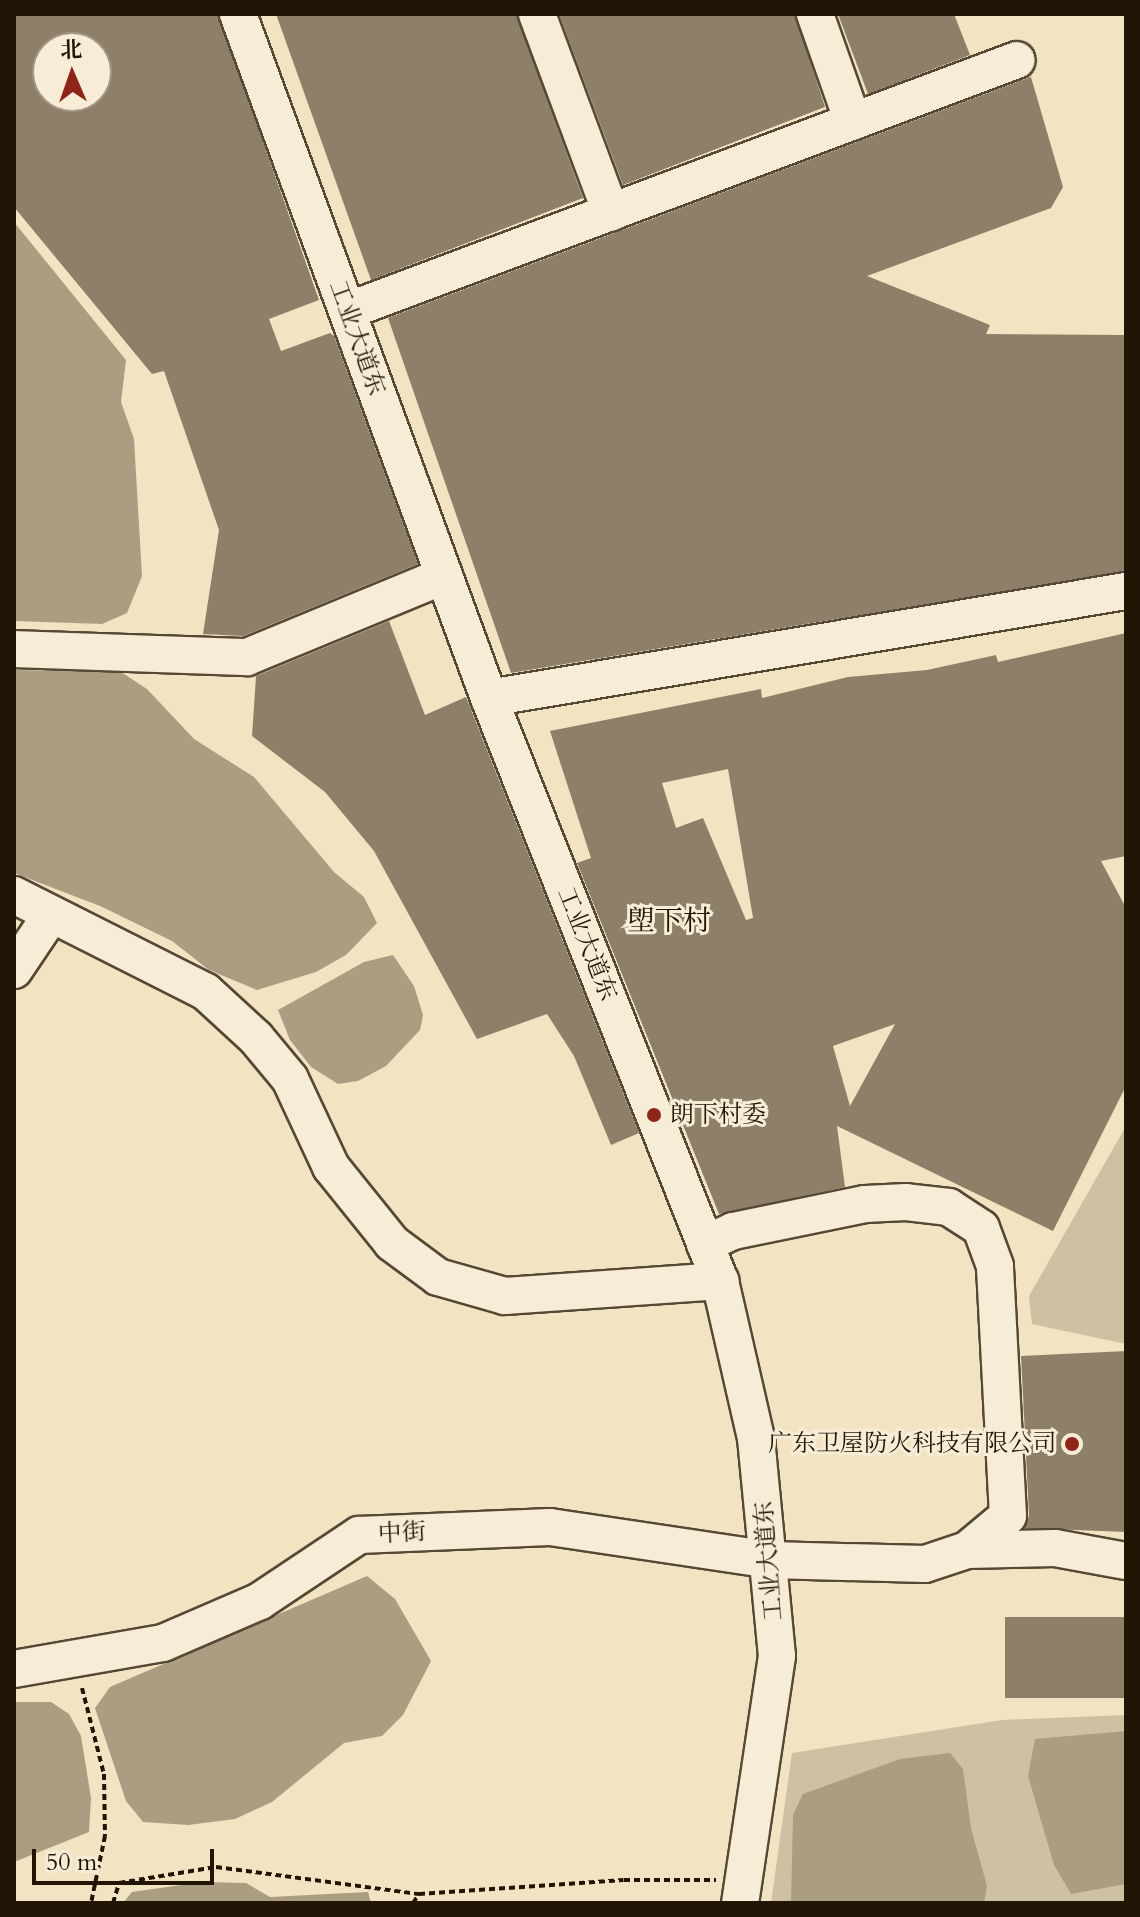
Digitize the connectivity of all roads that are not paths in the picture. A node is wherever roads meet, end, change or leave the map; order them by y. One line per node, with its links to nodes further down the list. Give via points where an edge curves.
1 (238, 14): 7 (street, 工业大道东)
2 (537, 14): 6 (street)
3 (815, 14): 5 (street)
4 (1017, 60): 5 (street)
5 (853, 122): 6 (street)
6 (611, 213): 7 (street)
7 (347, 311): 8 (street, 工业大道东)
8 (444, 576): 10 (street, via 247,657); 11 (street, 工业大道东)
9 (1126, 591): 11 (street)
10 (14, 649)
11 (489, 698): 15 (street, 工业大道东)
12 (14, 895): 13 (street)
13 (51, 915): 14 (street); 16 (street, via 206,992 256,1038 290,1079 331,1167 392,1243 438,1277 505,1296)
14 (14, 970)
15 (705, 1244): 16 (street, 工业大道东); 17 (street, via 733,1231 865,1204 949,1207 981,1228 995,1266 1008,1516)
16 (720, 1281): 18 (street, 工业大道东, via 756,1438)
17 (967, 1550): 18 (street, 中街, via 925,1564); 19 (street, via 1055,1548)
18 (770, 1560): 20 (street, 中街, via 550,1527 359,1535 260,1601 163,1643); 21 (street, 工业大道东, via 777,1656)
19 (1126, 1561)
20 (14, 1669)
21 (743, 1891)

